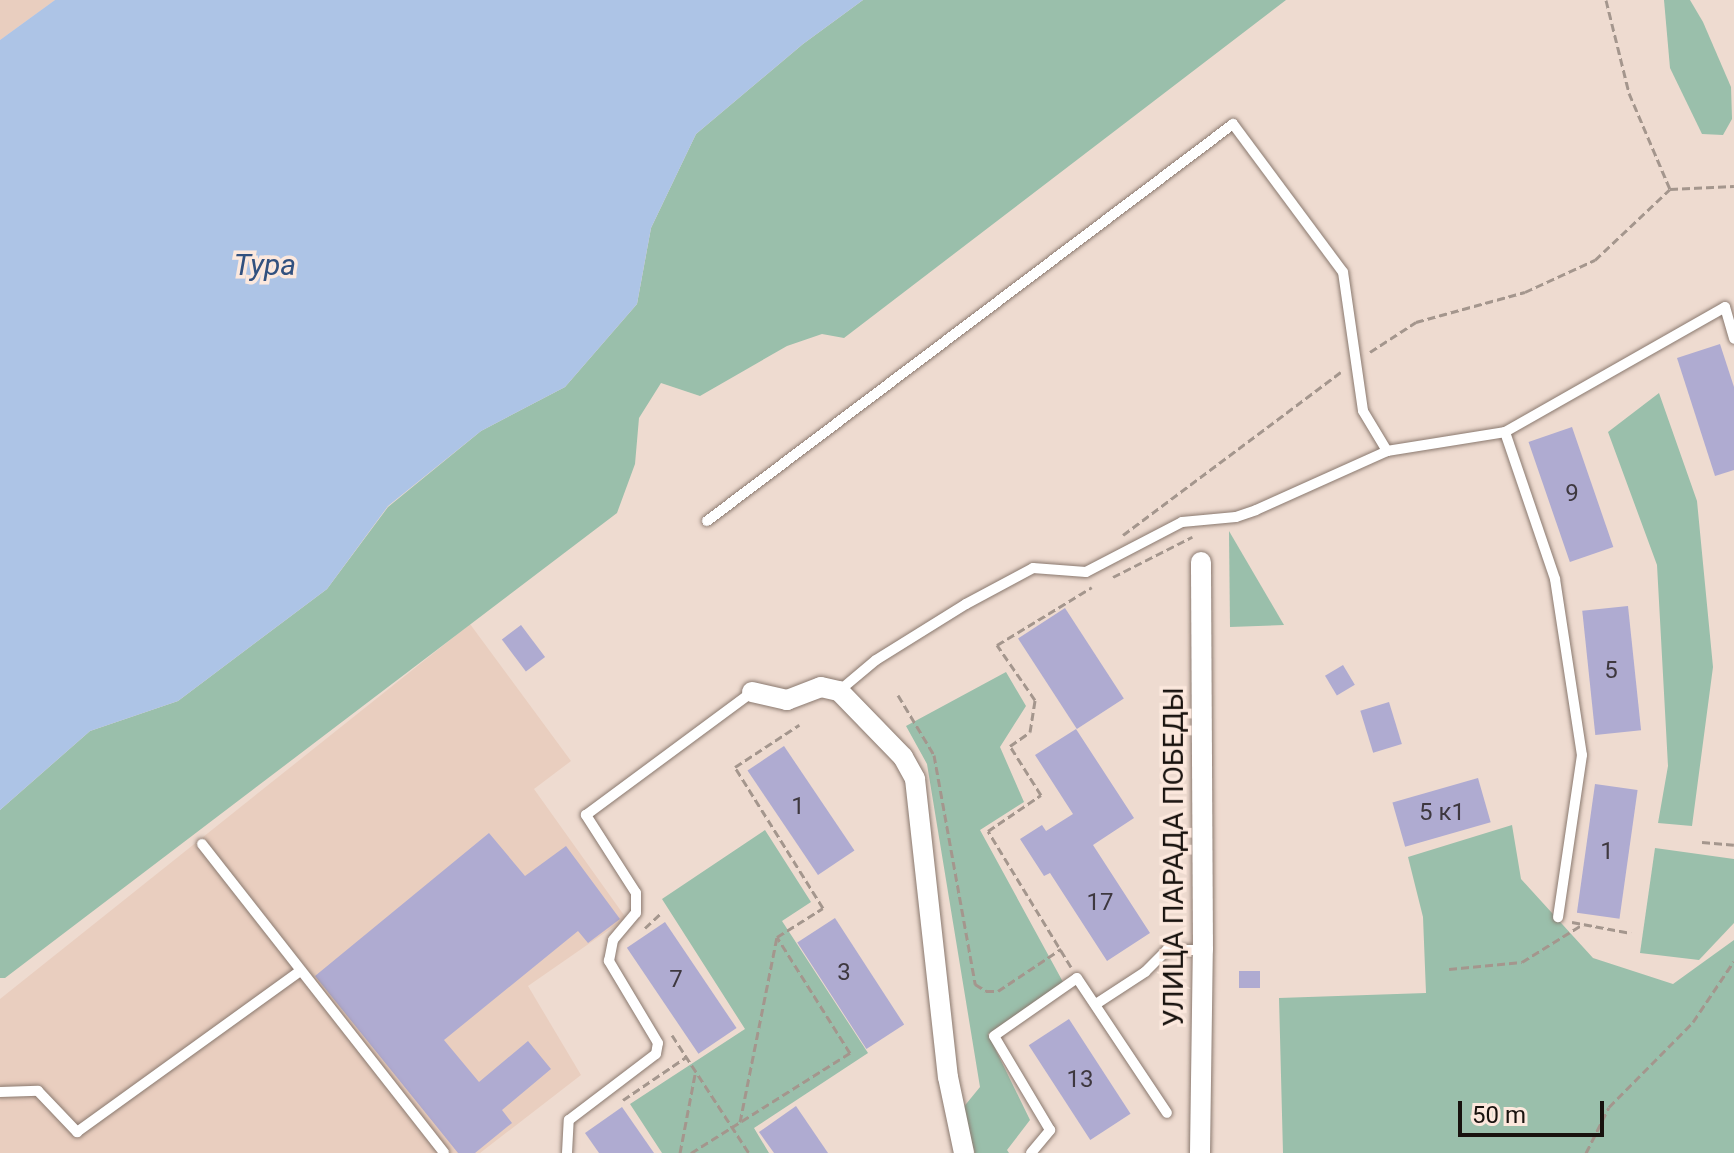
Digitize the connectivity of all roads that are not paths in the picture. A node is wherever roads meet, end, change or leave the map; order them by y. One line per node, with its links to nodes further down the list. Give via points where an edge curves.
1 (1734, 339): 2 (lane, via 1725,307)
2 (1505, 432): 3 (lane); 9 (lane, via 1555,579 1582,755)
3 (1387, 451): 4 (lane, via 1363,411 1343,272 1233,124); 6 (lane, via 1236,517 1182,522 1086,572 1033,568 876,660)
4 (707, 521)
5 (1201, 562): 10 (street, УЛИЦА ПАРАДА ПОБЕДЫ)
6 (839, 691): 7 (street, via 821,687 787,700); 17 (street, via 903,757 915,779 948,1077)
7 (752, 692): 16 (lane, via 586,815 636,893 636,913 613,940 609,961 658,1043 656,1054 569,1120)
8 (202, 844): 11 (lane)
9 (1558, 917)
10 (1203, 950): 12 (lane, via 1167,950 1145,972); 19 (street, УЛИЦА ПАРАДА ПОБЕДЫ)
11 (300, 971): 13 (lane, via 77,1132 38,1091); 15 (lane)
12 (1096, 1004): 14 (lane); 18 (lane, via 1077,978 994,1036 1050,1130)
13 (0, 1092)
14 (1167, 1113)
15 (444, 1153)
16 (567, 1153)
17 (964, 1153)
18 (1031, 1153)
19 (1200, 1153)

